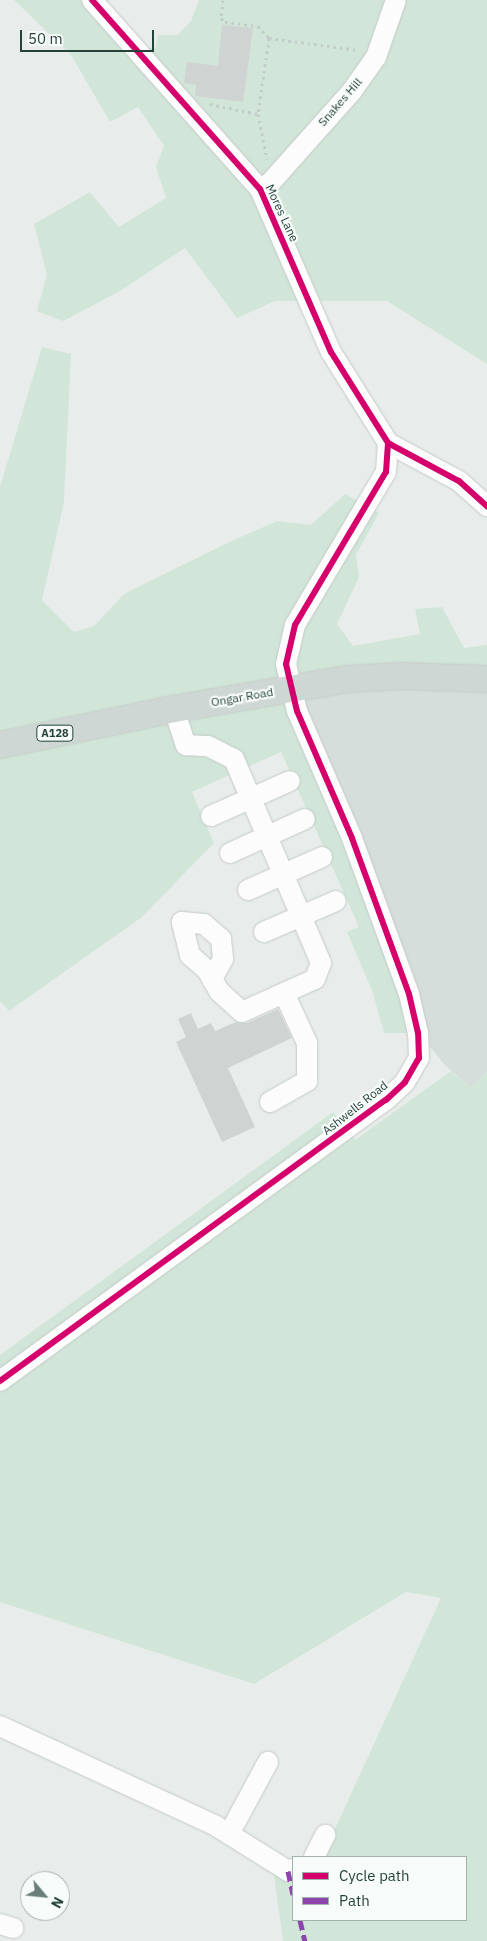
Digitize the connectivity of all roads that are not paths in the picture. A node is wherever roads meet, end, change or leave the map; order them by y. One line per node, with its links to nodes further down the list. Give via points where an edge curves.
1 (92, 0): 3 (street, Mores Lane)
2 (396, 0): 3 (street, Snakes Hill, via 377,53 352,91)
3 (266, 186): 4 (street, Mores Lane, via 331,352)
4 (388, 443): 5 (street); 6 (street)
5 (418, 457): 6 (street); 7 (street, via 459,481)
6 (386, 472): 9 (street, via 295,625 286,664)
7 (487, 506)
8 (487, 679): 9 (main road, Ongar Road / A128, via 402,676 348,679)
9 (289, 688): 10 (main road, Ongar Road / A128); 27 (street, Ashwells Road, via 352,838 409,994 418,1033 419,1058 405,1082 386,1100)
10 (174, 709): 11 (main road, Ongar Road / A128); 13 (street, via 186,745 208,746 234,759)
11 (0, 745)
12 (290, 780): 13 (street)
13 (252, 798): 14 (street); 16 (street)
14 (211, 816)
15 (305, 819): 16 (street)
16 (268, 836): 17 (street); 19 (street)
17 (230, 854)
18 (322, 857): 19 (street)
19 (283, 874): 20 (street); 22 (street)
20 (248, 890)
21 (336, 901): 22 (street)
22 (300, 916): 23 (street); 25 (street, via 321,963 315,979)
23 (264, 932)
24 (212, 979): 25 (street, via 219,991 242,1012)
25 (284, 992): 26 (street, via 307,1043 307,1081)
26 (270, 1102)
27 (0, 1381)
28 (0, 1726): 30 (street)
29 (268, 1762): 30 (street)
30 (229, 1834): 33 (street, via 288,1871)
31 (325, 1835): 32 (street)
32 (314, 1856)
33 (292, 1870)

